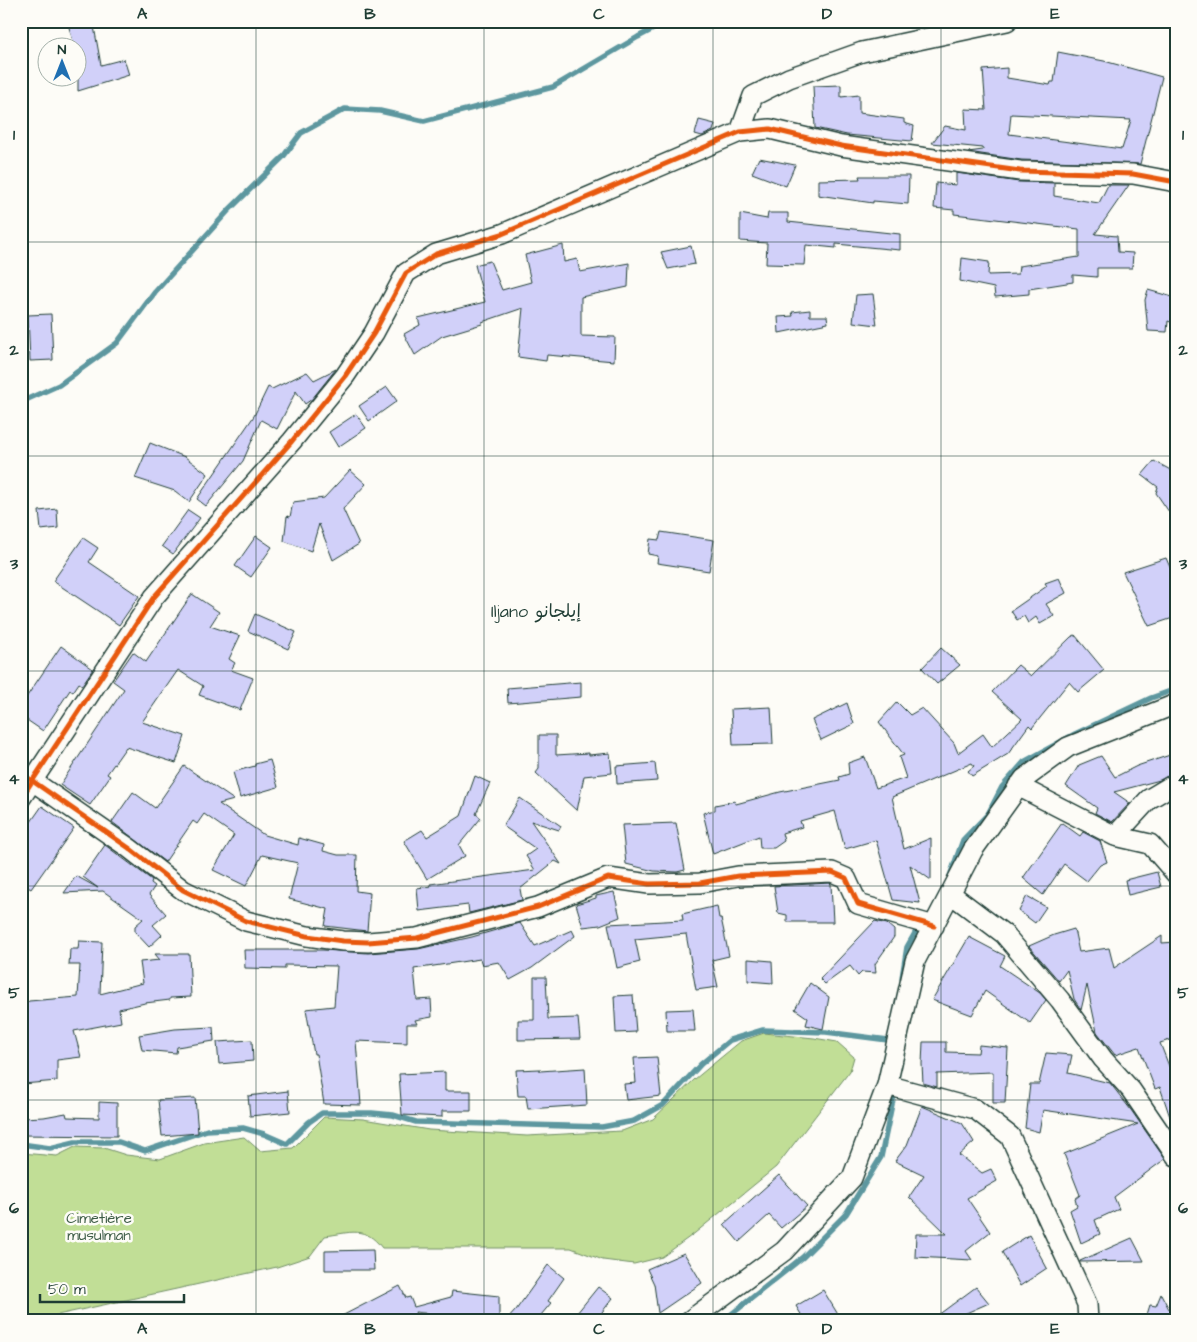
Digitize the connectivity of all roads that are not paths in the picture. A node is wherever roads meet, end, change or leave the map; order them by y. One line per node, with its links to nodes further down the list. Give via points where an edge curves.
1 (1007, 21): 2 (street, via 862,52 789,78 753,96)
2 (740, 132): 3 (street, via 770,129 841,146 1020,171 1133,174); 5 (street, via 502,234 436,254 406,273 374,333 345,376 154,597)
3 (1176, 182)
4 (1176, 704): 7 (street, via 1068,747 1024,778)
5 (27, 777): 8 (street); 12 (street, via 183,890 246,921 307,936 368,942 417,938 538,907 608,878 649,884 691,883 738,876 832,872 846,878 858,904)
6 (1176, 783): 9 (street, via 1149,800)
7 (1018, 786): 9 (street); 11 (street, via 973,850)
8 (21, 798)
9 (1115, 836): 10 (street, via 1150,844)
10 (1174, 869)
11 (951, 894): 12 (street); 14 (street, via 1004,934 1060,1000 1103,1059 1132,1090)
12 (934, 926): 13 (street, via 916,961)
13 (887, 1085): 15 (street, via 852,1178 784,1251); 16 (street, via 975,1110 1010,1136 1087,1304)
14 (1176, 1156)
15 (689, 1321)
16 (1088, 1321)

